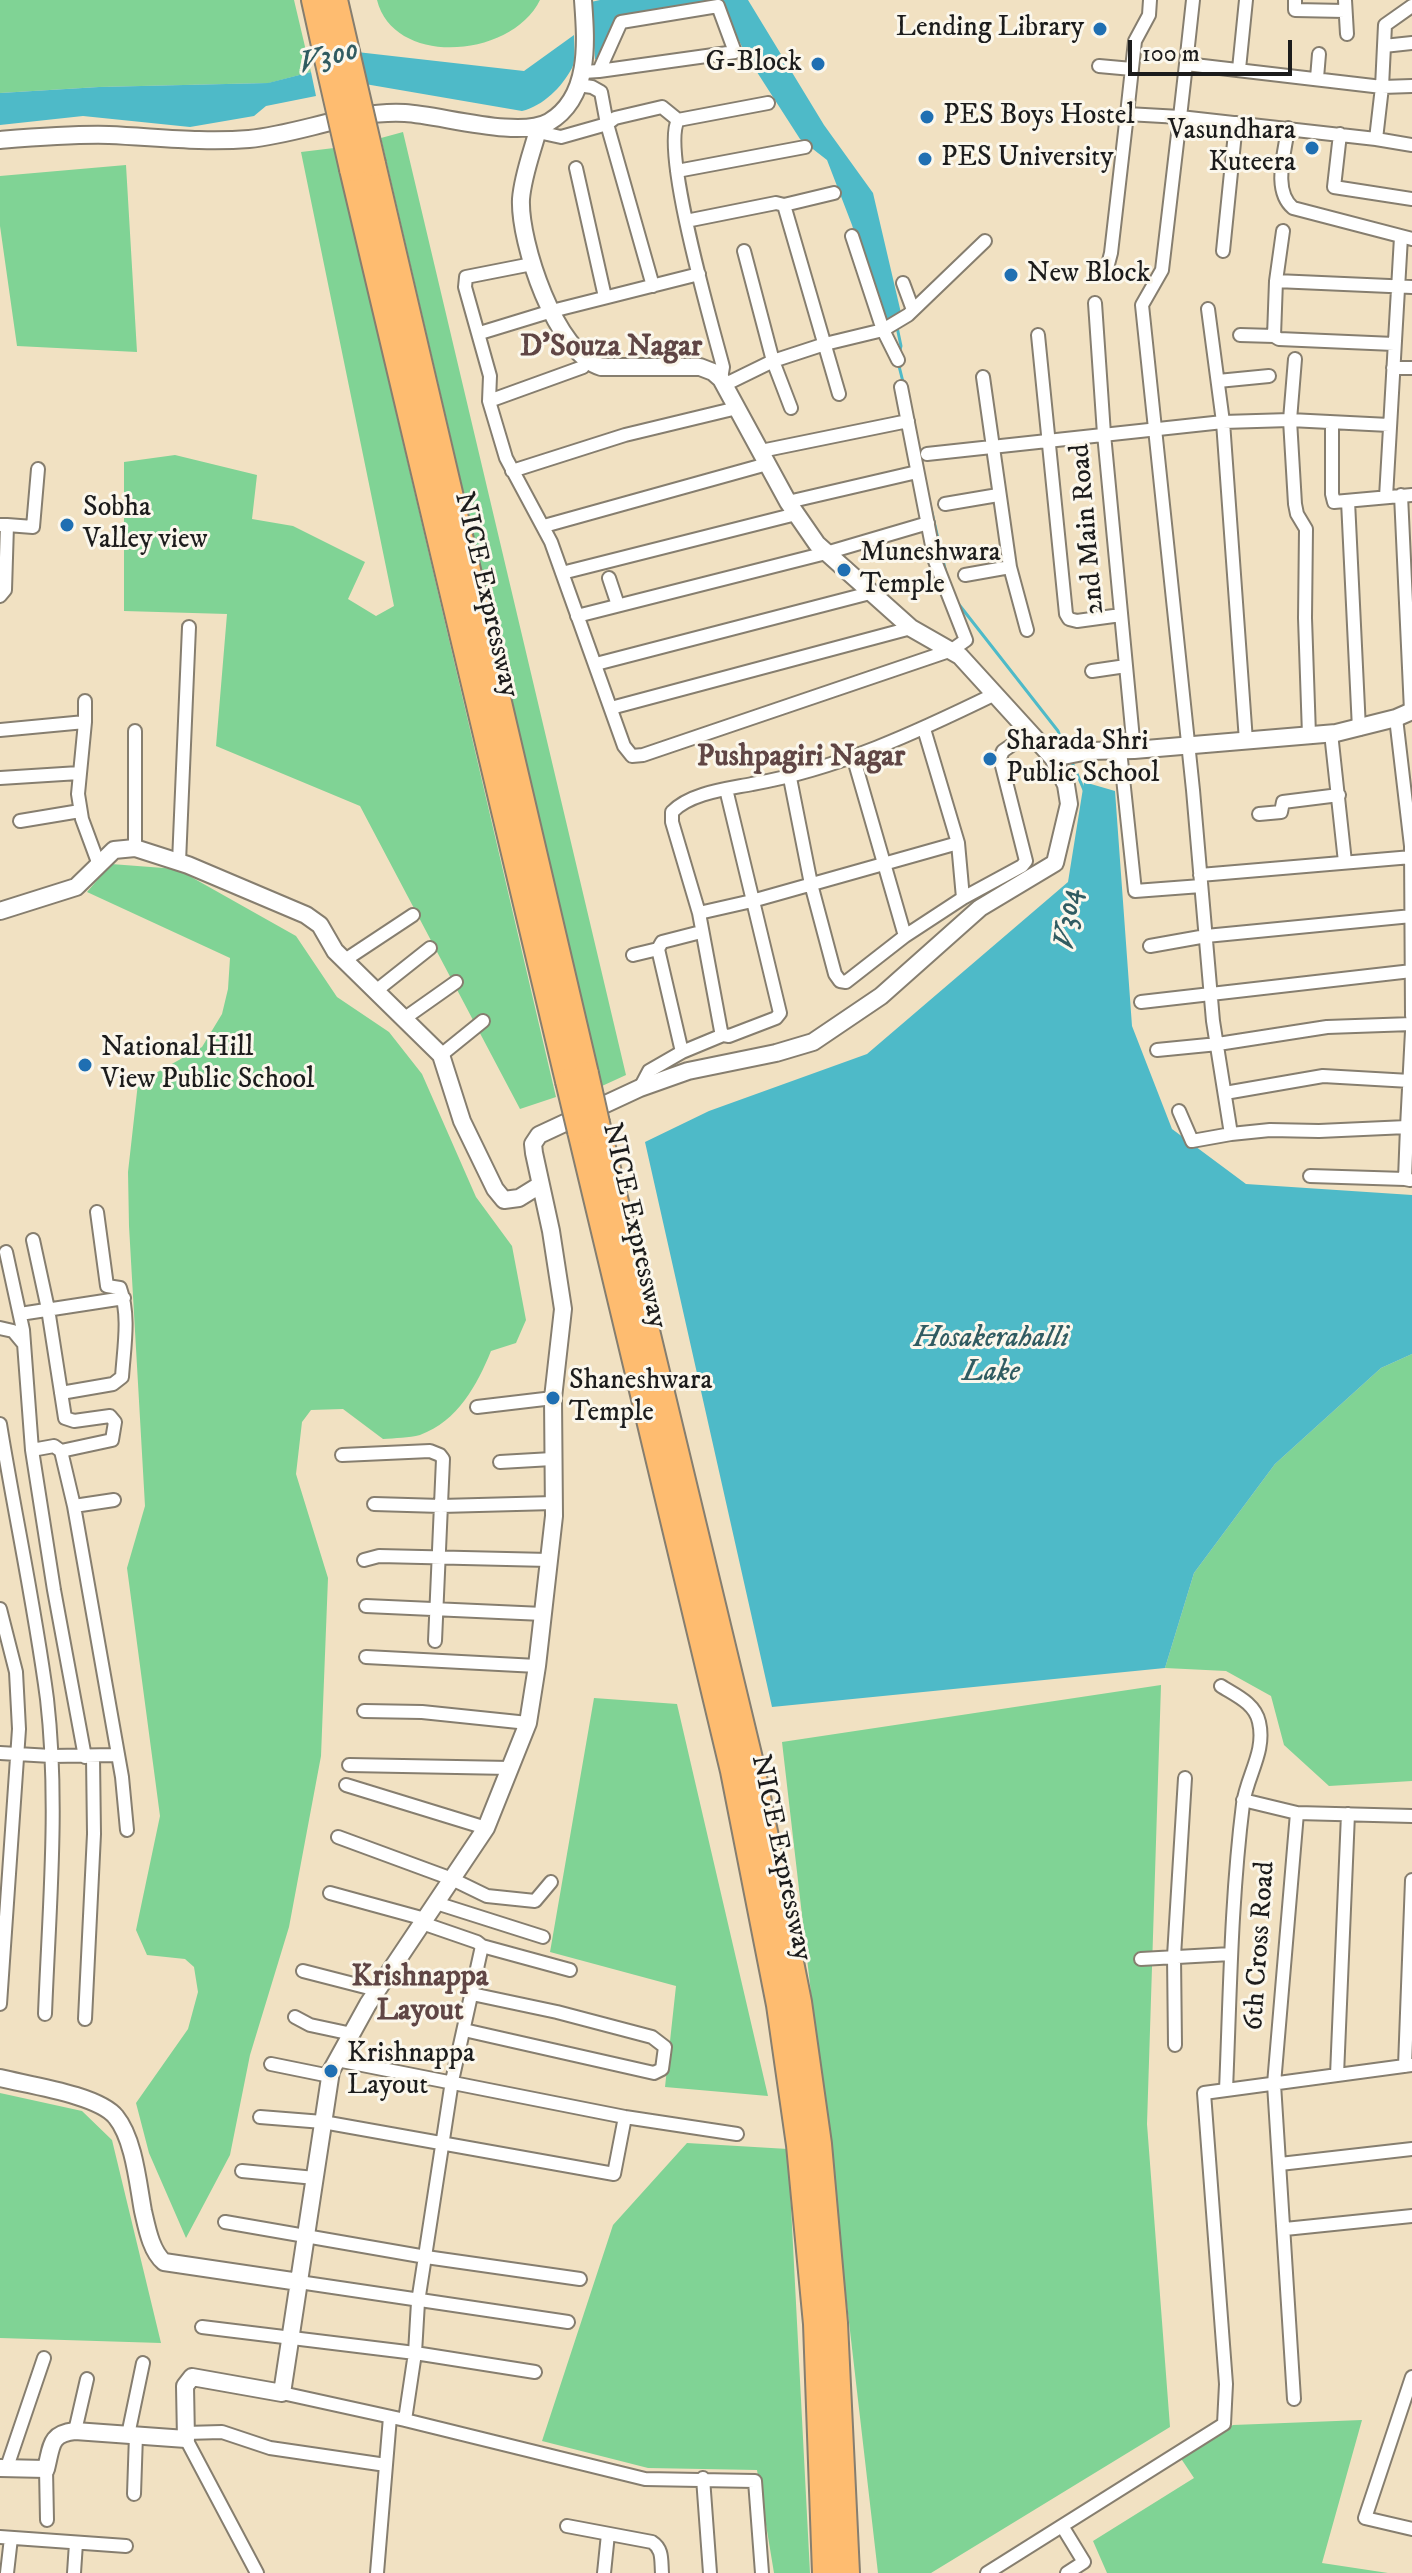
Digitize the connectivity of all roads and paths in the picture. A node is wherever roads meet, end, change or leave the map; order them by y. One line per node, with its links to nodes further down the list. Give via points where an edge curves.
1 (314, 0): 14 (highway, NICE Expressway)
2 (335, 0): 14 (highway)
3 (1150, 0): 17 (street, via 1149,15 1135,41)
4 (1193, 0): 15 (street)
5 (1246, 0): 18 (street)
6 (1295, 0): 8 (street, via 1295,10)
7 (586, 1): 19 (street)
8 (1345, 6): 10 (street)
9 (1412, 6): 12 (street, via 1385,25)
10 (1347, 34)
11 (1412, 43): 12 (street)
12 (1384, 46): 22 (street)
13 (1319, 54): 20 (street)
14 (337, 56): 192 (highway, NICE Expressway, bridge)
15 (1186, 64): 18 (street); 25 (street)
16 (1099, 66): 17 (street)
17 (1132, 69): 24 (street)
18 (1239, 69): 20 (street)
19 (587, 76): 19 (street, via 621,22 718,6 735,52); 28 (street, via 601,92); 30 (street, via 567,105)
20 (1317, 78): 22 (street)
21 (1412, 86): 22 (street)
22 (1382, 87): 32 (street)
23 (768, 103): 26 (street)
24 (1127, 114): 25 (street); 49 (street)
25 (1180, 117): 27 (street); 88 (street, via 1162,270 1142,305)
26 (678, 120): 28 (street, via 662,107); 37 (street)
27 (1236, 123): 29 (street); 47 (street)
28 (607, 124): 30 (street, via 561,137); 53 (street)
29 (1288, 128): 31 (street); 44 (street, via 1284,200 1293,208)
30 (539, 129): 33 (street, via 386,113 234,140 87,134); 48 (street, via 521,198)
31 (1340, 134): 32 (street); 39 (street, via 1334,187)
32 (1376, 139): 34 (street)
33 (0, 140)
34 (1412, 145)
35 (805, 147): 37 (street)
36 (576, 168): 56 (street)
37 (677, 171): 41 (street)
38 (834, 193): 40 (street)
39 (1412, 199)
40 (784, 205): 41 (street); 66 (street)
41 (686, 221): 50 (street)
42 (1283, 231): 51 (street)
43 (852, 236): 61 (street)
44 (1407, 238): 54 (street)
45 (985, 241): 60 (street)
46 (744, 251): 71 (street)
47 (1223, 251)
48 (532, 264): 59 (street); 62 (street, via 466,277)
49 (1106, 272)
50 (699, 274): 53 (street); 76 (street)
51 (1276, 281): 54 (street); 65 (street)
52 (903, 283): 60 (street)
53 (653, 286): 56 (street)
54 (1398, 287): 55 (street); 67 (street)
55 (1412, 287)
56 (605, 297): 59 (street)
57 (1095, 303): 89 (street, 2nd Main Road)
58 (1208, 309): 77 (street)
59 (552, 311): 62 (street); 70 (street)
60 (911, 313): 61 (street)
61 (883, 330): 66 (street); 69 (street)
62 (480, 333): 80 (street, via 490,376)
63 (1038, 335): 90 (street)
64 (1240, 335): 65 (street)
65 (1274, 336): 67 (street)
66 (825, 344): 71 (street); 79 (street)
67 (1394, 344): 72 (street)
68 (1295, 359): 83 (street)
69 (898, 360)
70 (587, 361): 76 (street, via 610,369 700,367); 80 (street, via 583,367)
71 (773, 361): 76 (street); 82 (street)
72 (1393, 368): 73 (street); 87 (street)
73 (1412, 368)
74 (1269, 376): 77 (street)
75 (983, 377): 91 (street)
76 (724, 381): 81 (street)
77 (1218, 381): 85 (street)
78 (901, 387): 84 (street)
79 (839, 394)
80 (489, 401): 95 (street)
81 (737, 408): 93 (street); 95 (street, via 625,435)
82 (791, 408)
83 (1290, 420): 85 (street); 86 (street); 136 (street, via 1295,504 1306,529)
84 (908, 421): 93 (street); 96 (street)
85 (1223, 422): 88 (street); 137 (street)
86 (1332, 423): 87 (street); 100 (street, via 1332,500)
87 (1389, 425): 99 (street)
88 (1154, 428): 89 (street); 138 (street)
89 (1104, 434): 90 (street); 116 (street, 2nd Main Road)
90 (1048, 442): 91 (street); 116 (street, via 1066,614 1077,621)
91 (993, 447): 92 (street); 97 (street)
92 (927, 454)
93 (764, 457): 102 (street); 105 (street)
94 (38, 469): 104 (street, via 33,527)
95 (512, 471): 105 (street)
96 (917, 472): 102 (street); 103 (street)
97 (998, 495): 101 (street); 107 (street)
98 (1406, 495): 99 (street); 109 (street)
99 (1386, 497): 100 (street)
100 (1348, 501): 131 (street)
101 (945, 504)
102 (792, 508): 106 (street); 108 (street)
103 (928, 523): 106 (street); 121 (street, via 939,576 966,640)
104 (3, 525): 113 (street, via 5,590)
105 (544, 526): 108 (street)
106 (826, 553): 112 (street); 114 (street)
107 (1010, 567): 110 (street); 120 (street)
108 (562, 573): 117 (street)
109 (1408, 574): 115 (street)
110 (965, 575)
111 (609, 578): 114 (street)
112 (870, 593): 119 (street); 122 (street)
113 (0, 596)
114 (618, 605): 117 (street)
115 (1409, 613): 128 (street)
116 (1121, 615): 123 (street, 2nd Main Road)
117 (577, 616): 122 (street)
118 (189, 627): 153 (street)
119 (911, 628): 121 (street); 127 (street)
120 (1027, 630)
121 (952, 650): 125 (street); 127 (street, via 643,755 632,756 624,746)
122 (596, 664): 127 (street)
123 (1126, 666): 124 (street); 139 (street, 2nd Main Road)
124 (1092, 671)
125 (995, 694): 130 (street); 134 (street)
126 (85, 701): 129 (street)
127 (611, 708)
128 (1406, 714): 131 (street); 152 (street)
129 (85, 722): 132 (street); 142 (street)
130 (924, 729): 140 (street); 150 (street)
131 (1359, 729): 135 (street)
132 (0, 730)
133 (135, 731): 151 (street)
134 (1029, 733): 141 (street); 159 (street, via 1000,758 1026,861)
135 (1331, 733): 136 (street); 146 (street)
136 (1309, 735): 137 (street)
137 (1246, 741): 138 (street)
138 (1188, 745): 139 (street); 157 (street)
139 (1127, 750): 141 (street); 157 (street, 2nd Main Road, via 1135,891)
140 (853, 756): 144 (street); 156 (street)
141 (1058, 756): 189 (street, via 1069,804 1055,863 980,908 881,996 813,1042 688,1071)
142 (79, 773): 143 (street); 147 (street)
143 (0, 778)
144 (790, 778): 145 (street); 158 (street)
145 (726, 789): 160 (street); 162 (street, via 680,804 672,812)
146 (1339, 795): 148 (street, via 1283,802 1281,812); 154 (street)
147 (80, 811): 149 (street); 155 (street)
148 (1259, 814)
149 (20, 821)
150 (958, 843): 156 (street); 159 (street)
151 (135, 848): 153 (street); 155 (street, via 114,850)
152 (1411, 857): 154 (street); 164 (street)
153 (179, 862): 172 (street, via 306,915 320,925)
154 (1345, 862): 157 (street)
155 (99, 865): 161 (street, via 76,887)
156 (884, 865): 158 (street); 166 (street)
157 (1200, 881): 167 (street)
158 (811, 884): 160 (street); 166 (street, via 840,981 846,982)
159 (963, 898): 166 (street)
160 (752, 901): 162 (street); 183 (street, via 780,1013)
161 (0, 911)
162 (699, 913): 165 (street)
163 (413, 915): 172 (street)
164 (1411, 916): 167 (street); 173 (street)
165 (701, 932): 170 (street, via 662,942); 183 (street)
166 (905, 936)
167 (1206, 936): 168 (street); 176 (street)
168 (1150, 946)
169 (430, 948): 175 (street)
170 (658, 949): 171 (street); 186 (street)
171 (633, 955)
172 (345, 960): 175 (street)
173 (1411, 971): 176 (street); 178 (street)
174 (456, 982): 179 (street)
175 (377, 990): 179 (street)
176 (1210, 994): 177 (street); 184 (street)
177 (1141, 1002)
178 (1412, 1016)
179 (405, 1018): 187 (street)
180 (483, 1021): 187 (street)
181 (1412, 1024): 184 (street, via 1327,1027)
182 (1412, 1031): 188 (street)
183 (723, 1035): 186 (street)
184 (1218, 1044): 185 (street); 190 (street)
185 (1157, 1050)
186 (682, 1052): 189 (street, via 649,1071)
187 (441, 1055): 197 (street, via 462,1121 495,1189 504,1200)
188 (1410, 1081): 190 (street, via 1323,1076); 193 (street)
189 (640, 1088): 197 (street, via 539,1135 533,1144)
190 (1225, 1093): 194 (street)
191 (1179, 1111): 194 (street, via 1192,1141)
192 (588, 1127): 335 (highway, NICE Expressway, via 733,1771 779,2005 816,2324); 336 (highway, NICE Expressway, via 752,1767 799,2002 819,2144 833,2308)
193 (1407, 1127): 194 (street); 196 (street)
194 (1231, 1134)
195 (1310, 1176): 196 (street)
196 (1408, 1180)
197 (540, 1185): 207 (street, via 563,1309)
198 (97, 1212): 201 (street, via 107,1286 120,1288)
199 (33, 1240): 202 (street)
200 (6, 1252): 203 (street)
201 (124, 1298): 202 (street); 206 (street, via 122,1377 113,1384)
202 (48, 1309): 203 (street); 206 (street)
203 (20, 1314): 205 (street)
204 (0, 1328): 205 (street, via 13,1331)
205 (23, 1343): 211 (street)
206 (61, 1393): 209 (street)
207 (553, 1398): 208 (street); 214 (street)
208 (477, 1407)
209 (69, 1421): 212 (street); 212 (street, via 110,1416 115,1436)
210 (0, 1424): 237 (street, via 47,1699)
211 (32, 1450): 212 (street); 238 (street)
212 (67, 1450): 219 (street)
213 (342, 1455): 220 (street, via 435,1452 443,1459)
214 (552, 1459): 215 (street); 217 (street)
215 (500, 1462)
216 (114, 1500): 219 (street)
217 (554, 1503): 220 (street); 223 (street)
218 (374, 1504): 220 (street)
219 (74, 1506): 236 (street)
220 (441, 1506): 221 (street)
221 (438, 1557): 222 (street); 223 (street); 226 (street)
222 (364, 1560)
223 (549, 1560): 227 (street)
224 (366, 1606): 226 (street)
225 (0, 1609): 235 (street, via 16,1672)
226 (436, 1610): 227 (street); 228 (street)
227 (543, 1614): 230 (street)
228 (435, 1641)
229 (366, 1657): 230 (street)
230 (537, 1666): 233 (street)
231 (1221, 1686): 243 (street, via 1250,1704 1259,1718 1262,1745)
232 (364, 1711): 233 (street)
233 (528, 1723): 240 (street)
234 (0, 1753): 235 (street)
235 (17, 1755): 237 (street); 265 (street)
236 (117, 1755): 238 (street); 248 (street)
237 (51, 1756): 238 (street); 266 (street)
238 (89, 1757): 268 (street, via 94,1834)
239 (349, 1765): 240 (street)
240 (510, 1768): 247 (street)
241 (1185, 1778): 259 (street)
242 (346, 1785): 247 (street)
243 (1243, 1800): 244 (street); 258 (street)
244 (1297, 1813): 245 (street); 279 (street, 6th Cross Road)
245 (1348, 1814): 246 (street); 275 (street)
246 (1412, 1816)
247 (486, 1828): 250 (street)
248 (127, 1830)
249 (338, 1837): 250 (street)
250 (452, 1879): 252 (street, via 487,1896 531,1902); 254 (street)
251 (1412, 1880): 274 (street)
252 (551, 1882)
253 (330, 1893): 255 (street)
254 (436, 1903): 255 (street); 256 (street)
255 (424, 1921): 257 (street); 263 (street)
256 (543, 1937)
257 (482, 1946): 261 (street); 264 (street)
258 (1231, 1954): 259 (street); 280 (street)
259 (1174, 1956): 260 (street); 271 (street)
260 (1141, 1959)
261 (570, 1970)
262 (303, 1971): 263 (street)
263 (377, 1990): 270 (street)
264 (472, 1994): 269 (street); 269 (street, via 652,2037 665,2047 662,2069 654,2073)
265 (0, 2004)
266 (45, 2014)
267 (295, 2017): 270 (street)
268 (85, 2019)
269 (464, 2030): 278 (street)
270 (352, 2034): 272 (street)
271 (1175, 2045)
272 (337, 2060): 276 (street); 278 (street)
273 (271, 2064): 276 (street)
274 (1408, 2065): 275 (street)
275 (1337, 2075): 279 (street)
276 (330, 2076): 283 (street)
277 (0, 2078): 296 (street, via 82,2097 115,2116 131,2149 147,2230 158,2257 171,2265)
278 (452, 2081): 282 (street); 285 (street)
279 (1274, 2084): 280 (street); 287 (street, 6th Cross Road)
280 (1226, 2090): 321 (street, via 1204,2093 1226,2384 1224,2424)
281 (260, 2117): 283 (street)
282 (625, 2117): 284 (street); 285 (street, via 614,2174)
283 (323, 2122): 285 (street); 289 (street)
284 (737, 2134)
285 (444, 2144): 294 (street)
286 (1412, 2149): 287 (street)
287 (1280, 2164): 292 (street, 6th Cross Road)
288 (242, 2171): 289 (street)
289 (315, 2178): 293 (street)
290 (1412, 2216): 292 (street)
291 (225, 2222): 293 (street)
292 (1285, 2229): 308 (street, 6th Cross Road)
293 (306, 2236): 294 (street); 296 (street)
294 (426, 2257): 295 (street); 297 (street)
295 (580, 2279)
296 (299, 2282): 297 (street); 300 (street)
297 (418, 2302): 298 (street); 301 (street)
298 (568, 2322)
299 (202, 2327): 300 (street)
300 (291, 2337): 301 (street); 307 (street)
301 (415, 2353): 304 (street); 310 (street)
302 (44, 2358): 315 (street)
303 (143, 2363): 312 (street)
304 (535, 2372)
305 (1412, 2377): 322 (street, via 1365,2518)
306 (87, 2379): 311 (street)
307 (282, 2393): 309 (street); 313 (street, via 192,2377 185,2386)
308 (1294, 2399)
309 (390, 2417): 310 (street); 314 (street)
310 (405, 2420): 317 (street, via 645,2479)
311 (75, 2431): 312 (street); 316 (street, via 54,2437)
312 (132, 2435): 313 (street); 318 (street)
313 (186, 2436): 314 (street, via 222,2432 270,2448); 329 (street)
314 (386, 2465): 330 (street)
315 (3, 2467): 316 (street)
316 (46, 2469): 319 (street)
317 (703, 2478): 333 (street); 334 (street, via 755,2481)
318 (134, 2494)
319 (47, 2520)
320 (567, 2526): 323 (street)
321 (1062, 2526): 337 (street); 338 (street, via 1084,2562)
322 (1412, 2529)
323 (608, 2534): 331 (street); 332 (street, via 658,2546)
324 (5, 2538): 325 (street); 327 (street)
325 (76, 2543): 326 (street); 328 (street)
326 (126, 2546)
327 (7, 2573)
328 (74, 2573)
329 (257, 2573)
330 (377, 2573)
331 (604, 2573)
332 (662, 2573)
333 (710, 2573)
334 (762, 2573)
335 (825, 2573)
336 (847, 2573)
337 (987, 2573)
338 (1067, 2573)

